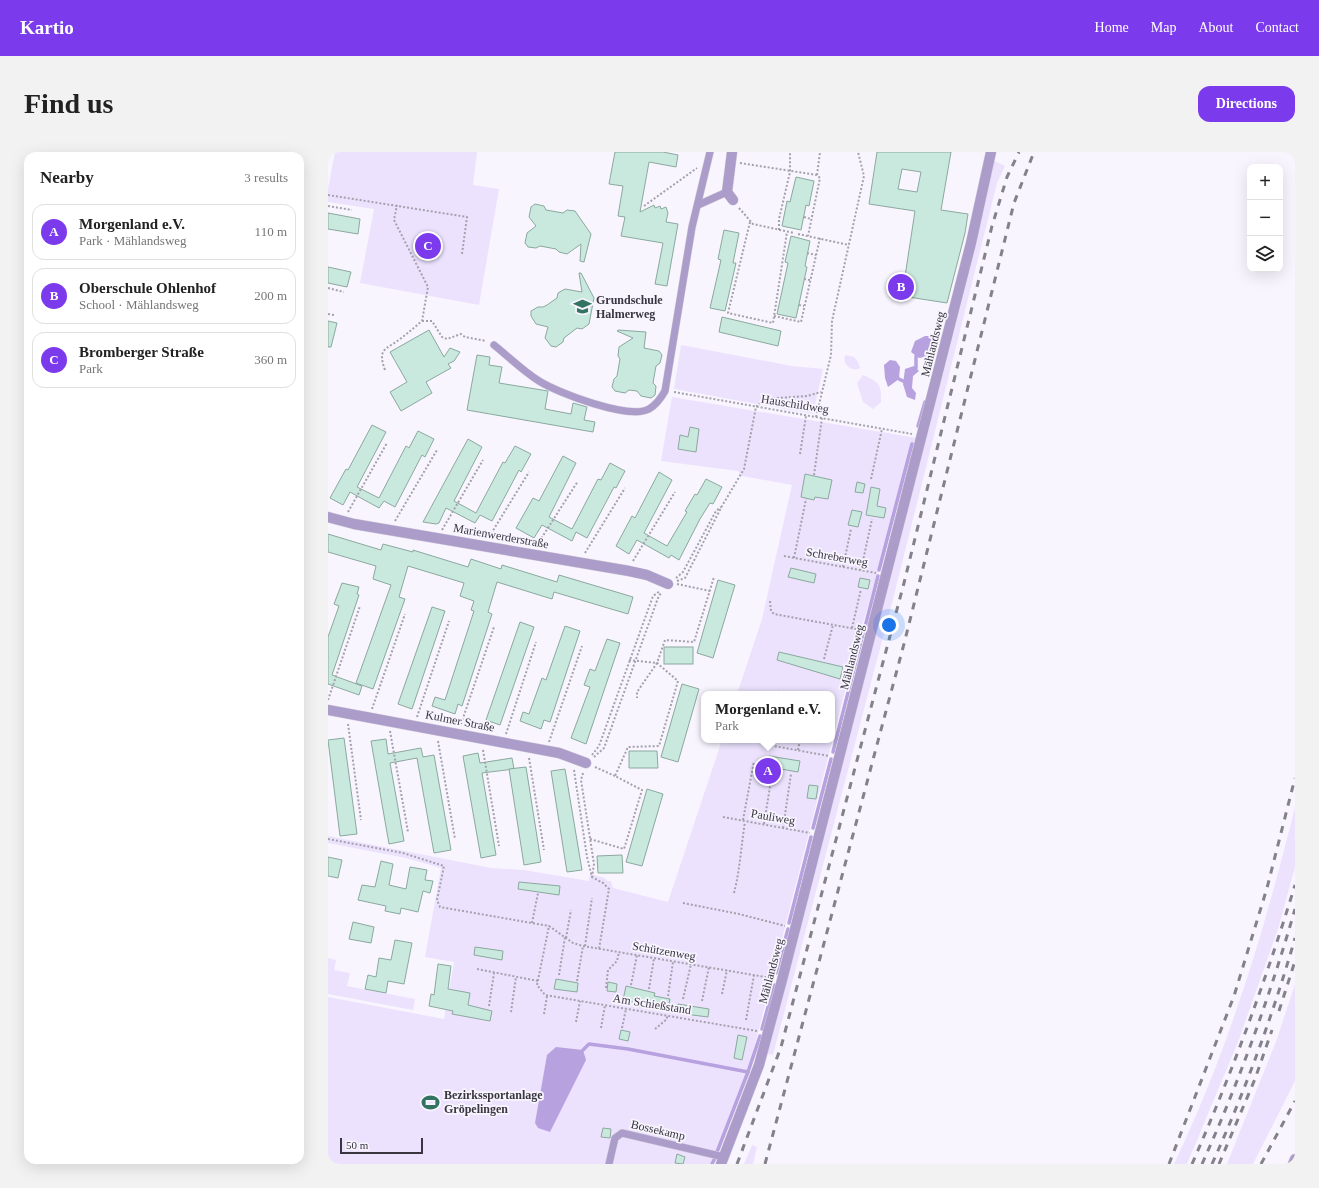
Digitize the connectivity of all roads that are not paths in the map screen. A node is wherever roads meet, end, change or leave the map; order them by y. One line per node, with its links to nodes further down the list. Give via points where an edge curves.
1 (710, 152): 5 (lane)
2 (991, 152): 11 (street, Mählandsweg, via 972,243 796,928 759,1065)
3 (731, 157): 4 (street)
4 (730, 196): 5 (lane)
5 (698, 206): 6 (lane, via 692,227 665,391 659,401 648,410 635,412 598,406 539,382)
6 (494, 345)
7 (328, 518): 8 (street, Marienwerderstraße, via 629,571)
8 (668, 584)
9 (328, 710): 10 (street, Kulmer Straße, via 528,747)
10 (591, 765)
11 (722, 1160): 13 (lane, Bossekamp, via 622,1134 615,1138)
12 (1295, 1160): 14 (street)
13 (609, 1164)
14 (1293, 1164)

